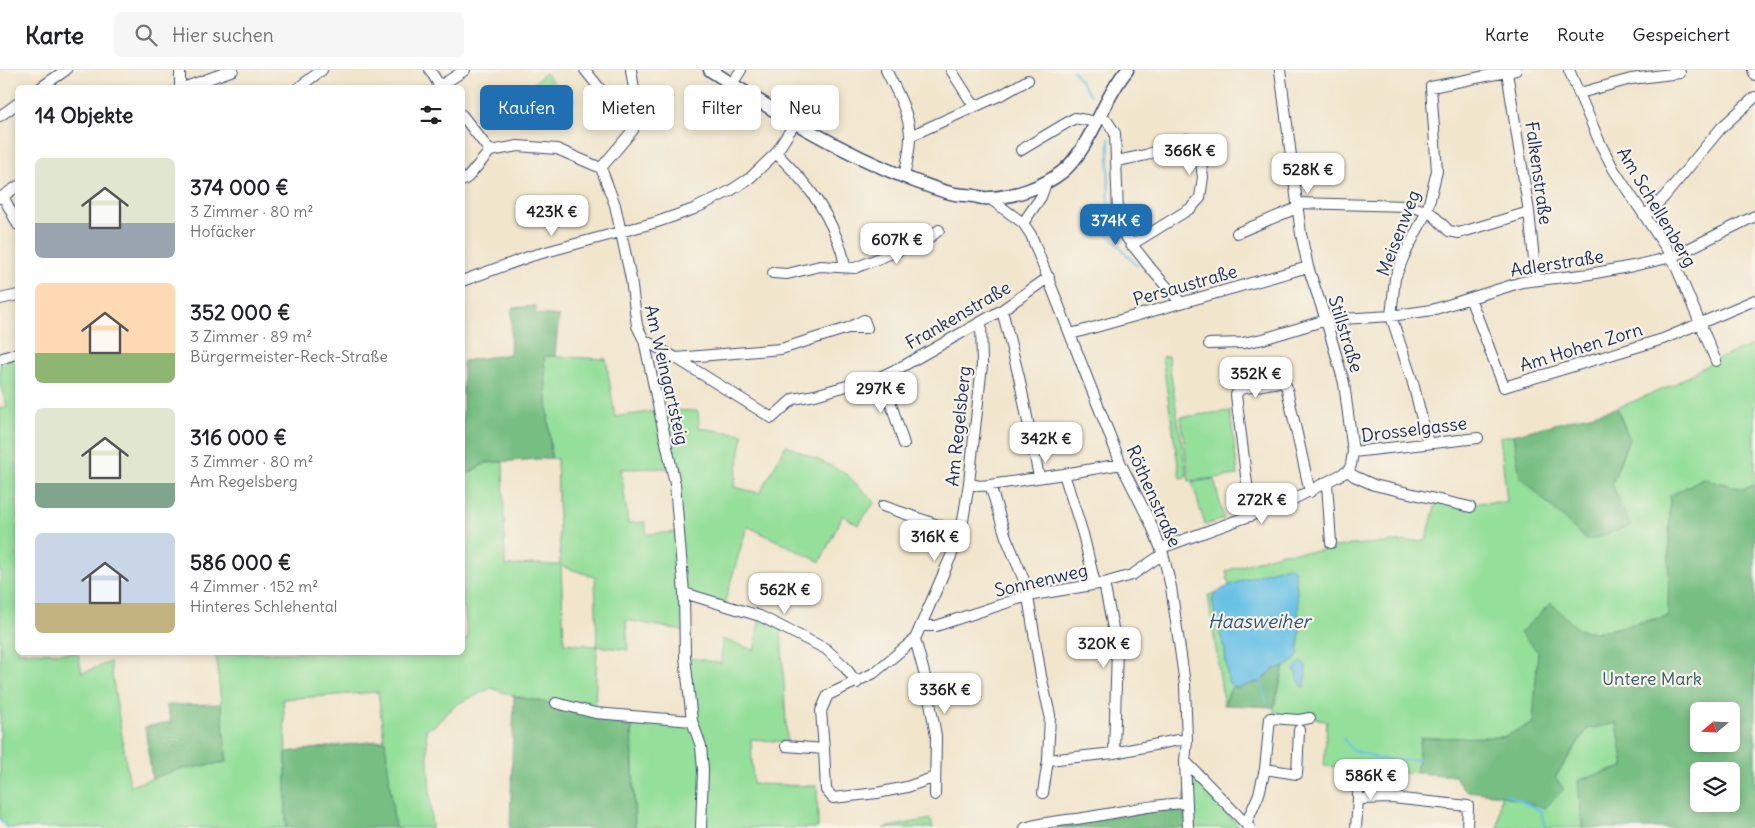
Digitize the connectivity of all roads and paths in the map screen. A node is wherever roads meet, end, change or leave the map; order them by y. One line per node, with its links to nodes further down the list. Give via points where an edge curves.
1 (66, 70): 20 (street)
2 (180, 70): 25 (street)
3 (233, 70): 26 (street)
4 (322, 70): 27 (street)
5 (430, 70): 28 (street)
6 (465, 70): 29 (street)
7 (584, 70): 30 (street)
8 (631, 70): 31 (street)
9 (710, 70): 22 (main road)
10 (741, 70): 22 (street)
11 (886, 70): 43 (street, via 903,105)
12 (951, 70): 35 (street)
13 (1127, 70): 39 (main road)
14 (1569, 70): 32 (street, Am Schellenberg)
15 (1753, 70): 19 (street)
16 (1280, 71): 55 (street, Stillstraße)
17 (1512, 71): 56 (street, Meisenweg, via 1431,87 1437,171); 57 (street, Falkenstraße)
18 (1680, 73): 32 (street, via 1631,79)
19 (1755, 75)
20 (55, 76): 23 (street); 24 (street)
21 (1028, 80): 35 (street)
22 (732, 84): 36 (main road)
23 (44, 85)
24 (59, 85)
25 (182, 85)
26 (190, 85)
27 (302, 85)
28 (438, 85)
29 (442, 85)
30 (596, 85)
31 (633, 85)
32 (1580, 93): 58 (street, Am Schellenberg, via 1606,156)
33 (1755, 97): 58 (street, via 1720,128)
34 (15, 105): 37 (street)
35 (974, 106): 43 (street)
36 (771, 108)
37 (0, 116)
38 (465, 119): 44 (street)
39 (1098, 119): 45 (street, via 1075,118); 47 (street, via 1107,121 1115,133); 51 (main road, via 1074,160)
40 (633, 130): 48 (street)
41 (790, 130): 46 (street)
42 (808, 130): 49 (main road, via 850,153)
43 (910, 136): 49 (street)
44 (490, 150): 48 (street, via 518,146 557,149); 50 (street)
45 (1022, 150)
46 (776, 152): 63 (street, via 750,178 730,191 694,209); 68 (street, via 804,182 829,218 845,259)
47 (1117, 161): 65 (street, via 1120,226); 65 (street, via 1146,155 1186,140 1193,140 1200,156 1203,177 1200,198 1191,208)
48 (601, 168): 63 (street, Am Weingartsteig)
49 (904, 176): 54 (main road, via 937,189)
50 (465, 179)
51 (1046, 183): 54 (main road, via 1007,196); 61 (street)
52 (15, 188): 53 (street)
53 (2, 197): 60 (street)
54 (989, 198): 61 (street, Röthenstraße)
55 (1296, 205): 56 (street, via 1389,204); 64 (street); 67 (street, Stillstraße)
56 (1427, 212): 57 (street, via 1449,231 1459,233); 79 (street, Meisenweg, via 1395,278)
57 (1529, 212): 72 (street, Falkenstraße)
58 (1645, 216): 66 (street, Am Schellenberg)
59 (1755, 216): 66 (street, Adlerstraße)
60 (15, 220)
61 (1023, 223): 70 (street, Röthenstraße)
62 (939, 230): 68 (street, via 930,238 855,268)
63 (621, 231): 71 (street, via 531,256); 85 (street, Am Weingartsteig, via 637,326)
64 (1237, 233)
65 (1131, 245): 77 (street)
66 (1672, 257): 72 (street, Adlerstraße, via 1590,274); 82 (street, Am Schellenberg)
67 (1308, 266): 77 (street, Persaustraße); 80 (street, Stillstraße)
68 (844, 267): 69 (street, via 820,266 787,274)
69 (773, 273)
70 (1049, 277): 78 (street, Frankenstraße); 84 (street, Röthenstraße)
71 (465, 279)
72 (1536, 279): 74 (street, Adlerstraße)
73 (15, 296): 75 (street)
74 (1470, 298): 79 (street, Adlerstraße, via 1432,310); 82 (street, Am Hohen Zorn, via 1504,387 1664,339)
75 (0, 299)
76 (1755, 300): 82 (street, Am Hohen Zorn)
77 (1181, 304): 84 (street, Persaustraße)
78 (1002, 310): 81 (street, Frankenstraße); 99 (street)
79 (1391, 316): 80 (street, Adlerstraße); 93 (street, Meisenweg, via 1414,383)
80 (1326, 320): 86 (street, Adlerstraße, via 1263,339); 95 (street, Stillstraße, via 1344,383)
81 (981, 322): 91 (street, Frankenstraße); 100 (street, Am Regelsberg, via 982,365)
82 (1700, 324): 90 (street, Am Schellenberg)
83 (848, 328): 88 (street, via 781,349)
84 (1071, 334): 96 (street, Röthenstraße)
85 (644, 340): 88 (street, Frankenstraße); 111 (street, Am Weingartsteig, via 674,484)
86 (1209, 344)
87 (15, 355): 89 (street)
88 (676, 358): 91 (street, Frankenstraße, via 772,418 793,399 815,396)
89 (0, 359)
90 (1716, 361)
91 (882, 376): 94 (street)
92 (1478, 438): 93 (street, Drosselgasse)
93 (1428, 443): 95 (street, Drosselgasse)
94 (904, 444)
95 (1353, 452): 97 (street, Stillstraße)
96 (1121, 464): 98 (street); 109 (street, Röthenstraße)
97 (1348, 471): 101 (street, Sonnenweg); 105 (street, via 1374,485)
98 (1064, 474): 99 (street); 110 (street)
99 (1039, 477): 102 (street)
100 (969, 483): 102 (street); 107 (street, Am Regelsberg)
101 (1327, 483): 103 (street, Sonnenweg); 108 (street)
102 (990, 485): 112 (street, via 1006,537 1026,585)
103 (1310, 492): 106 (street, Sonnenweg); 106 (street, via 1286,385 1279,382 1240,389 1236,395)
104 (883, 506): 107 (street)
105 (1470, 507)
106 (1251, 516): 109 (street, Sonnenweg)
107 (961, 533): 113 (street, Am Regelsberg)
108 (1331, 543)
109 (1162, 551): 110 (street, Sonnenweg, via 1132,575); 120 (street, Röthenstraße, via 1180,645)
110 (1099, 583): 112 (street, Sonnenweg); 123 (street, via 1117,648)
111 (684, 593): 115 (street, via 760,616 826,649); 118 (street, Am Weingartsteig, via 685,657)
112 (1027, 596): 113 (street, Sonnenweg, via 936,626); 124 (street, via 1050,715)
113 (921, 626): 114 (street, Am Regelsberg)
114 (915, 639): 115 (street, Am Regelsberg, via 874,673); 128 (street, via 936,736)
115 (856, 683): 122 (street, Am Regelsberg, via 828,695 821,711)
116 (556, 703): 118 (street, via 596,713)
117 (1310, 718): 126 (street, via 1270,718)
118 (692, 721): 134 (street, Am Weingartsteig, via 701,746)
119 (1299, 730): 126 (street, via 1297,774)
120 (1187, 741): 123 (street, via 1178,740); 125 (street, Röthenstraße)
121 (786, 746): 122 (street)
122 (824, 749): 128 (street, Am Regelsberg, via 826,790 833,798 907,787)
123 (1114, 754): 124 (street)
124 (1048, 760): 129 (street)
125 (1185, 761): 132 (street, Röthenstraße); 133 (street)
126 (1266, 769): 133 (street)
127 (1358, 772): 131 (street)
128 (935, 777): 130 (street)
129 (1043, 793)
130 (935, 795)
131 (1358, 799): 137 (street); 138 (street, via 1392,798 1468,806)
132 (1187, 802): 135 (street, via 1043,822); 136 (street, Röthenstraße)
133 (1248, 826)
134 (701, 828)
135 (1025, 828)
136 (1188, 828)
137 (1356, 828)
138 (1467, 828)

